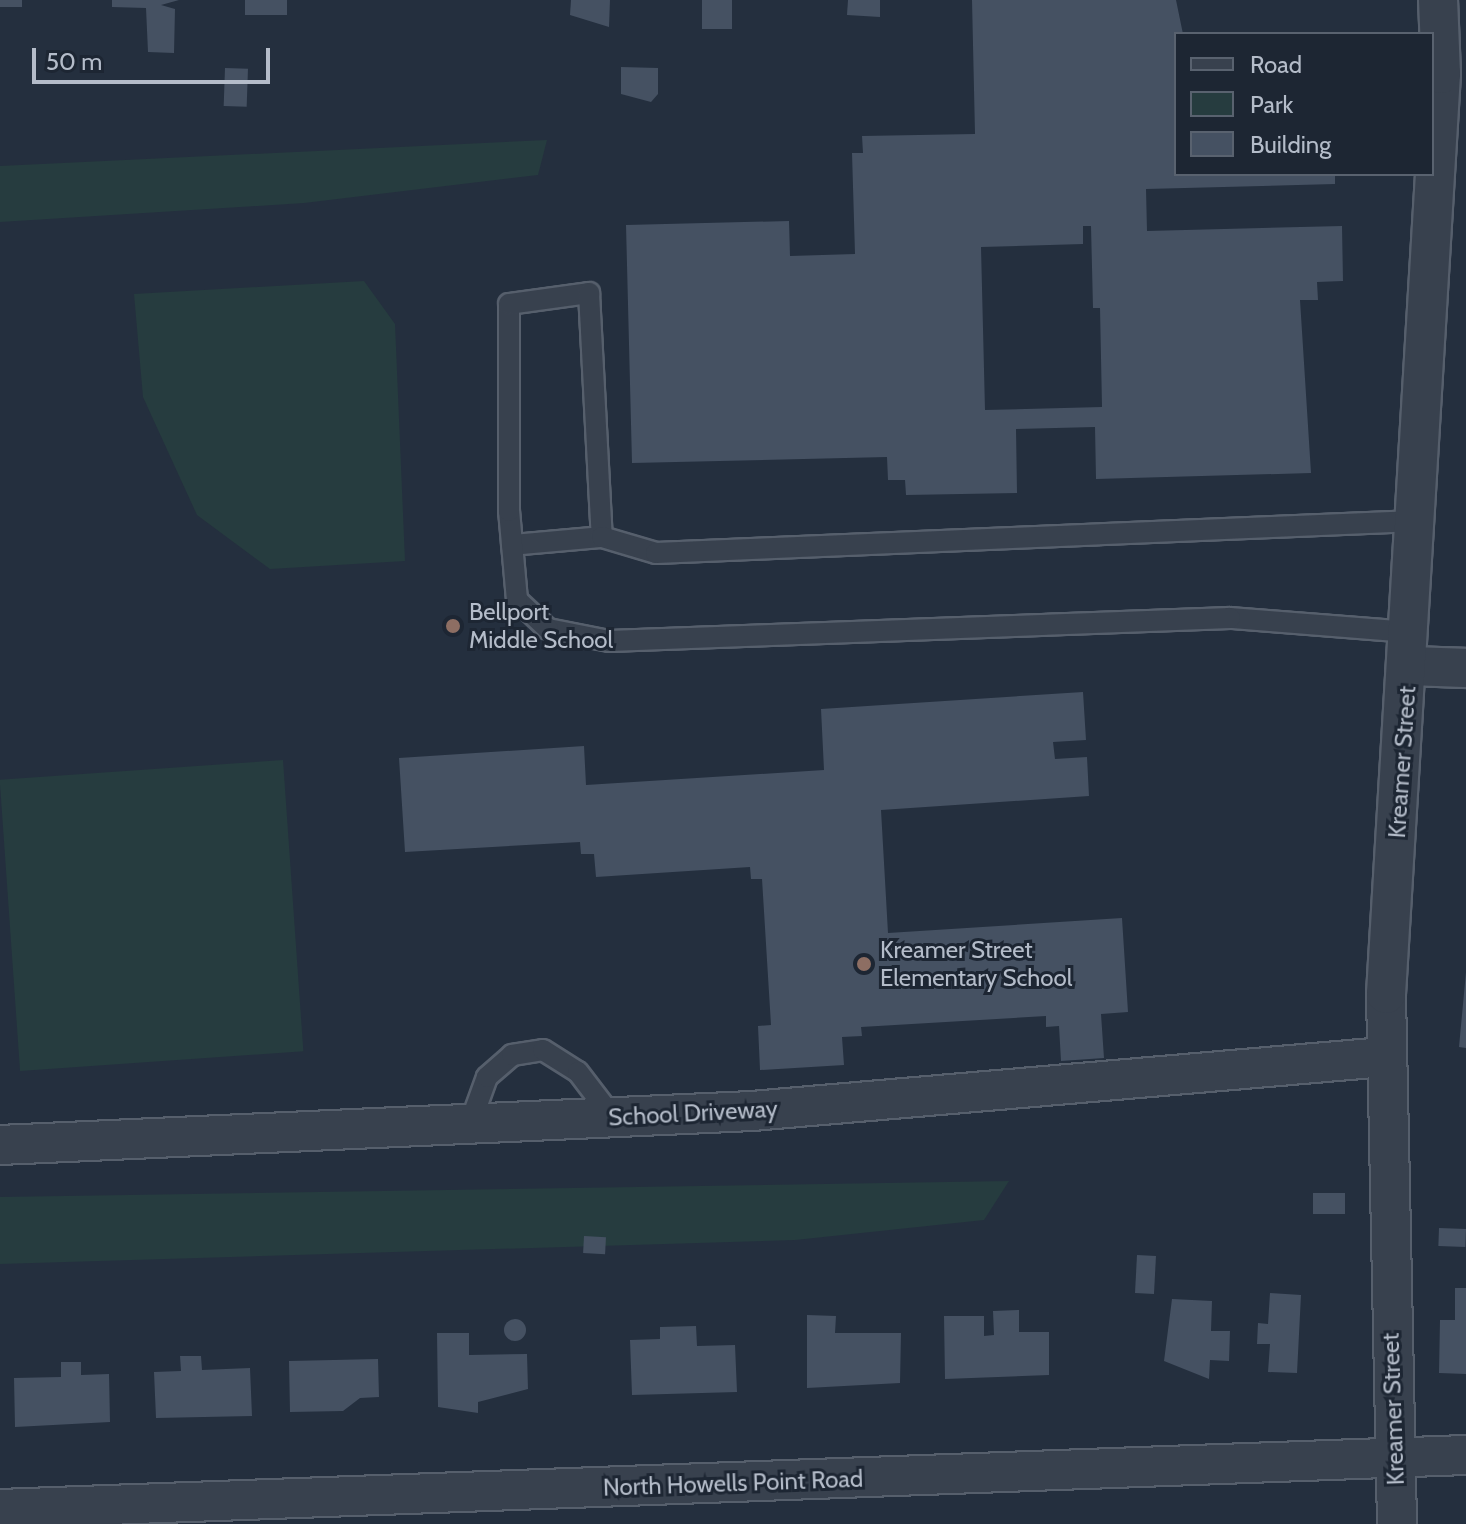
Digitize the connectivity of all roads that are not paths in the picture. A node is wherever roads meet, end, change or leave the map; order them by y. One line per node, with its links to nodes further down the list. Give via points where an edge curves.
1 (1438, 0): 2 (street, Kreamer Street, via 1441,74)
2 (1415, 521): 3 (lane, via 656,553); 5 (street, Kreamer Street)
3 (602, 537): 4 (lane); 4 (lane, via 589,293 536,296 509,304)
4 (512, 545): 5 (lane, via 517,600 548,629 609,641 1230,618)
5 (1409, 649): 6 (street); 7 (street, Kreamer Street)
6 (1466, 668)
7 (1385, 1057): 8 (street, School Driveway); 12 (street, Kreamer Street)
8 (613, 1118): 9 (street, School Driveway); 9 (lane, via 578,1072 543,1050 512,1055 487,1077)
9 (470, 1124): 10 (street, School Driveway)
10 (0, 1145)
11 (1466, 1455): 12 (street, North Howells Point Road)
12 (1394, 1457): 13 (street, North Howells Point Road); 14 (street, Kreamer Street)
13 (0, 1509)
14 (1397, 1524)

